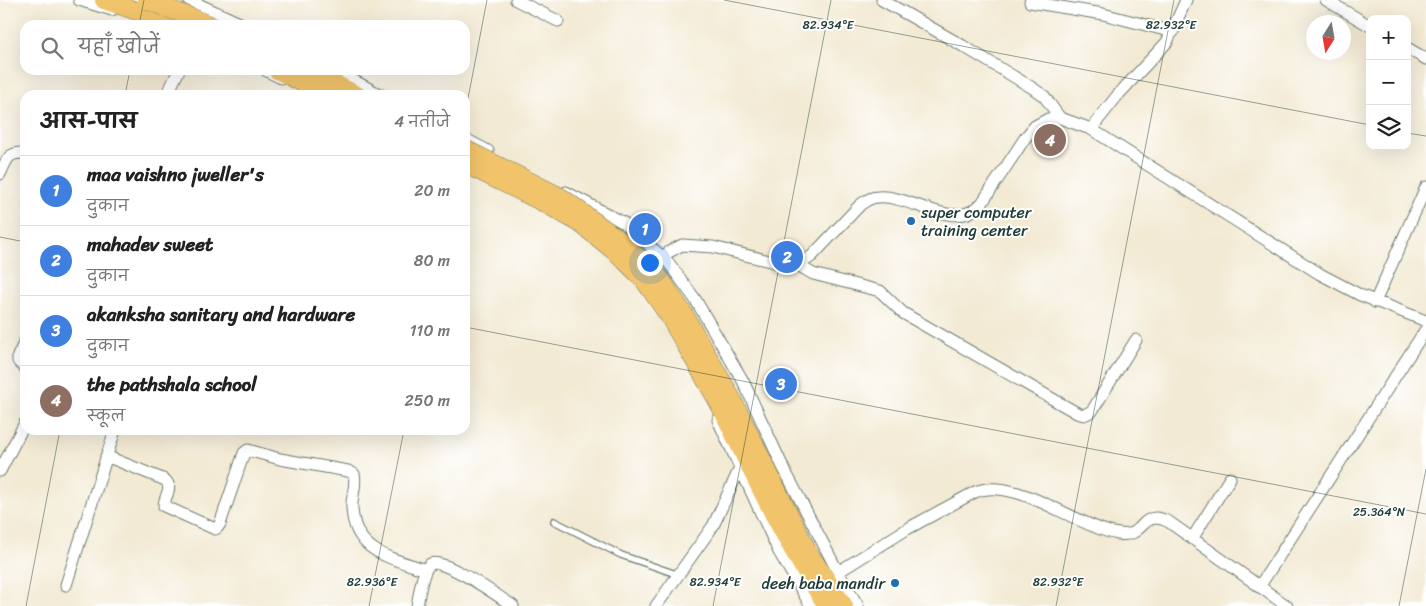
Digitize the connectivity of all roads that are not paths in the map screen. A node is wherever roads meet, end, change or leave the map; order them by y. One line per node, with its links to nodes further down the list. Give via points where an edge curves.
1 (79, 0): 11 (street)
2 (104, 0): 12 (highway)
3 (146, 0): 10 (highway, bridge)
4 (189, 0): 10 (street)
5 (516, 0): 14 (street)
6 (882, 0): 29 (street, via 1031,87 1044,96)
7 (1186, 0): 16 (street)
8 (1326, 0): 15 (street)
9 (1030, 2): 16 (street, via 1103,14)
10 (211, 11): 13 (street)
11 (141, 20)
12 (162, 20)
13 (232, 20)
14 (558, 20)
15 (1366, 24)
16 (1172, 32): 30 (street)
17 (1411, 50): 18 (street)
18 (1426, 59)
19 (178, 75): 24 (street)
20 (275, 75): 25 (street)
21 (287, 75): 26 (highway)
22 (317, 75): 27 (highway)
23 (343, 75): 28 (street)
24 (170, 90)
25 (304, 90)
26 (318, 90)
27 (347, 90)
28 (372, 90)
29 (1060, 118): 30 (street); 39 (street, via 1048,119 1035,126 976,209 968,214 954,215 876,196 860,204 812,256)
30 (1091, 129): 41 (street, via 1320,274)
31 (470, 142): 38 (street, via 624,223)
32 (470, 152): 47 (highway, bridge, via 561,198 625,244 659,277 682,311)
33 (20, 153): 35 (street, via 8,158)
34 (470, 166): 47 (highway, bridge, via 581,224 618,254 644,280)
35 (0, 174)
36 (470, 175): 40 (street, via 594,241)
37 (1426, 187): 41 (street)
38 (663, 256): 39 (street, via 682,245 714,246); 40 (street); 57 (street, via 695,299 743,381)
39 (798, 266): 44 (street, via 813,274 880,291 903,313 1084,415 1092,411)
40 (634, 277): 51 (street, via 664,317)
41 (1375, 302): 42 (street)
42 (1426, 321)
43 (1426, 329): 60 (street)
44 (1136, 340)
45 (20, 352): 46 (street)
46 (20, 363)
47 (725, 400): 65 (highway, via 776,521); 66 (highway, via 808,552)
48 (20, 433): 52 (street)
49 (114, 435): 50 (street)
50 (106, 456): 56 (street, via 165,480 170,488 164,506 215,529 220,524 246,451 348,471 354,474 355,479 353,517 369,548); 59 (street)
51 (740, 468): 58 (street, via 713,526); 64 (street, via 779,552)
52 (0, 471)
53 (1230, 478): 55 (street)
54 (554, 521): 58 (lane, via 621,555)
55 (1192, 539): 57 (street, via 1158,518 1148,520 1127,535 1104,531 1014,491 983,488 877,546); 60 (street)
56 (426, 570): 61 (street); 62 (street, via 432,562 456,570)
57 (838, 572): 67 (street)
58 (679, 575): 63 (street)
59 (66, 585)
60 (1259, 587): 68 (street)
61 (417, 606)
62 (513, 606)
63 (656, 606)
64 (811, 606)
65 (827, 606)
66 (844, 606)
67 (858, 606)
68 (1287, 606)

